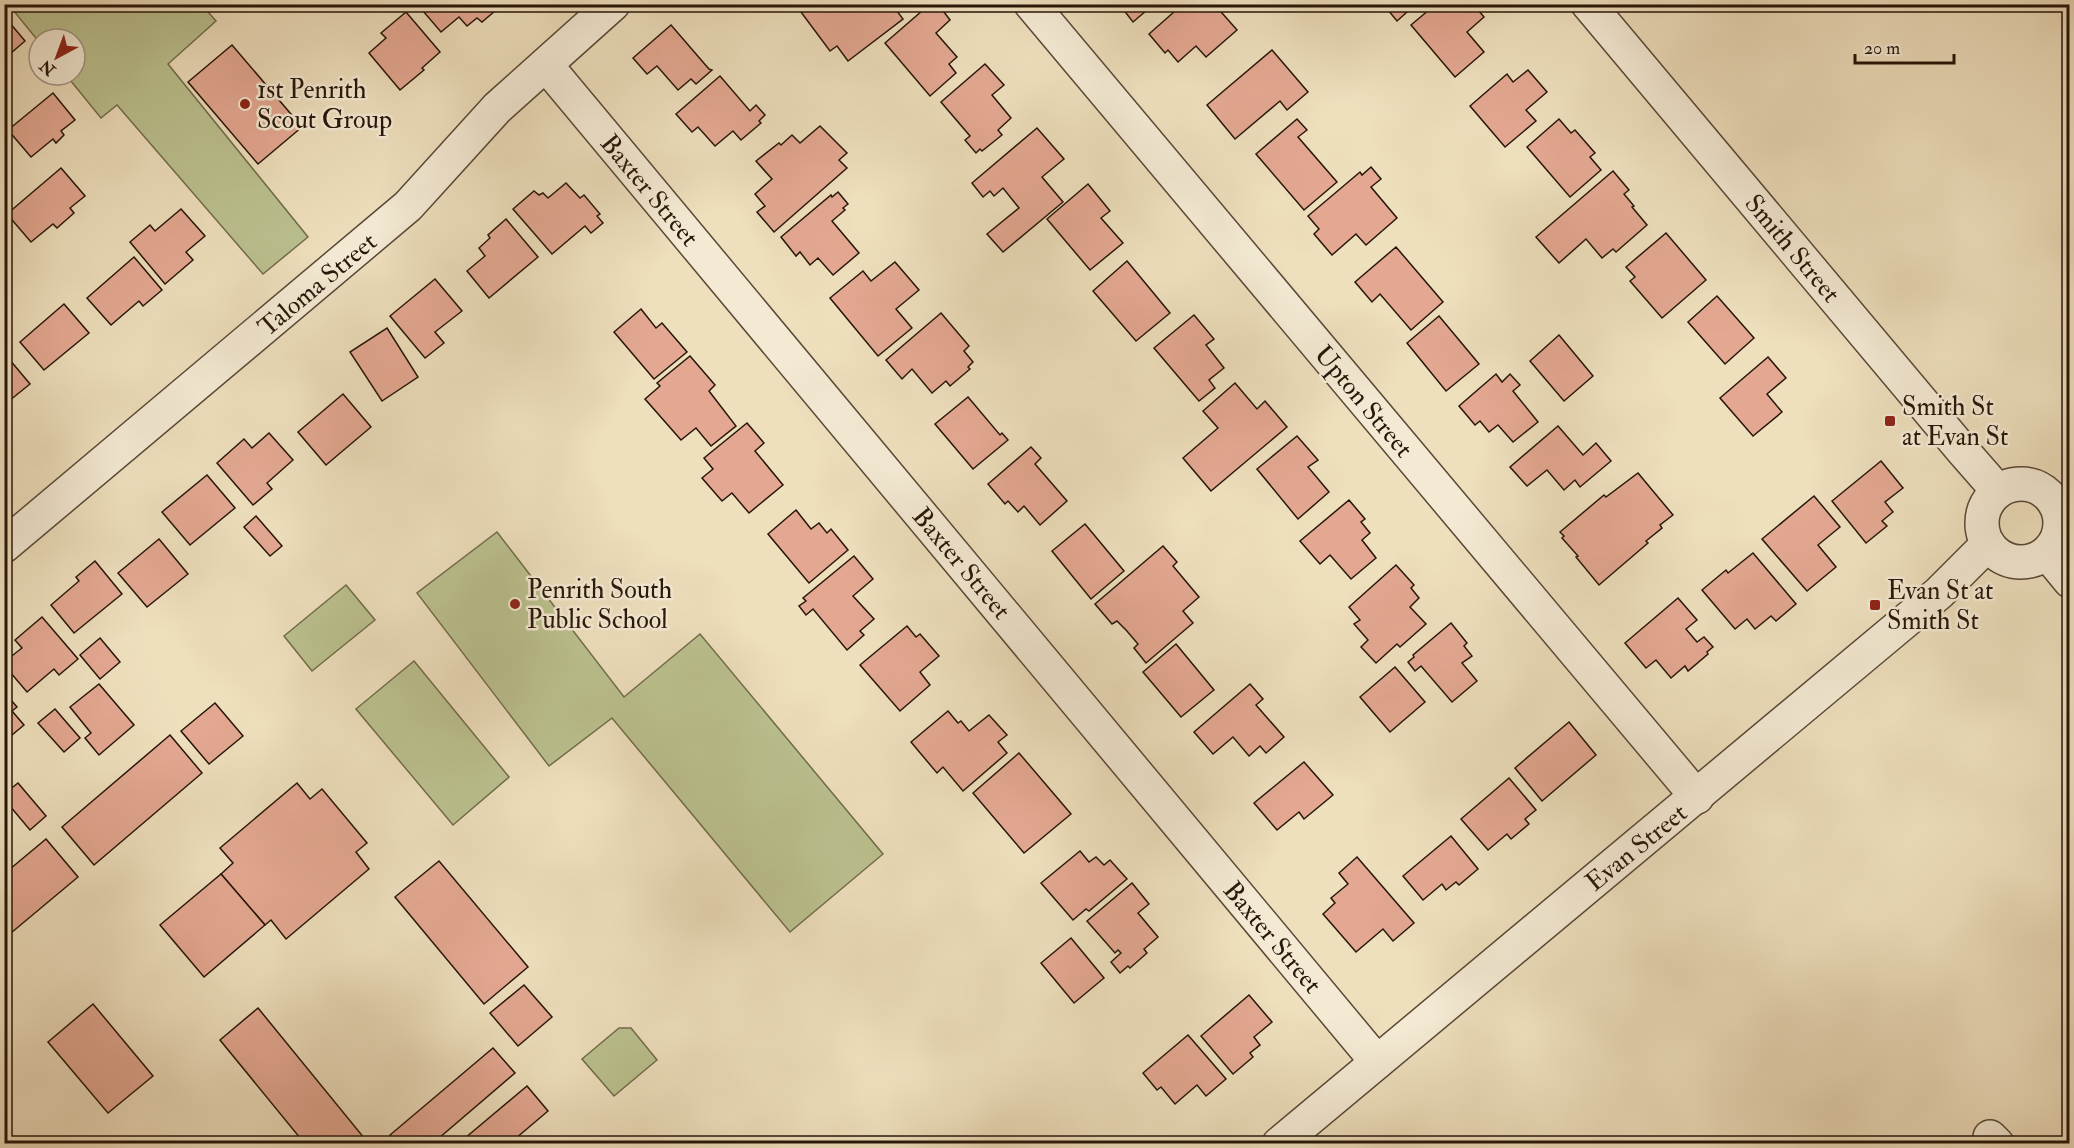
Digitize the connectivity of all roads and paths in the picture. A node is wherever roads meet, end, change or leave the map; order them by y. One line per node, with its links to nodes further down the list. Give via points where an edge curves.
1 (613, 4): 4 (street, Taloma Street)
2 (1031, 4): 11 (street, Upton Street)
3 (1588, 4): 5 (street, Smith Street)
4 (546, 65): 8 (street, Taloma Street, via 497,108 408,206); 12 (street, Baxter Street)
5 (1998, 491): 6 (street, via 2016,485); 7 (street, via 1984,510 1982,522)
6 (2062, 494): 9 (street, via 2059,534)
7 (1988, 544): 9 (street, via 2009,561 2022,563 2036,561); 11 (street, Evan Street, via 1939,593)
8 (4, 546)
9 (2047, 553): 10 (street)
10 (2070, 581)
11 (1697, 797): 12 (street, Evan Street)
12 (1377, 1062): 13 (street, Evan Street)
13 (1280, 1143)

